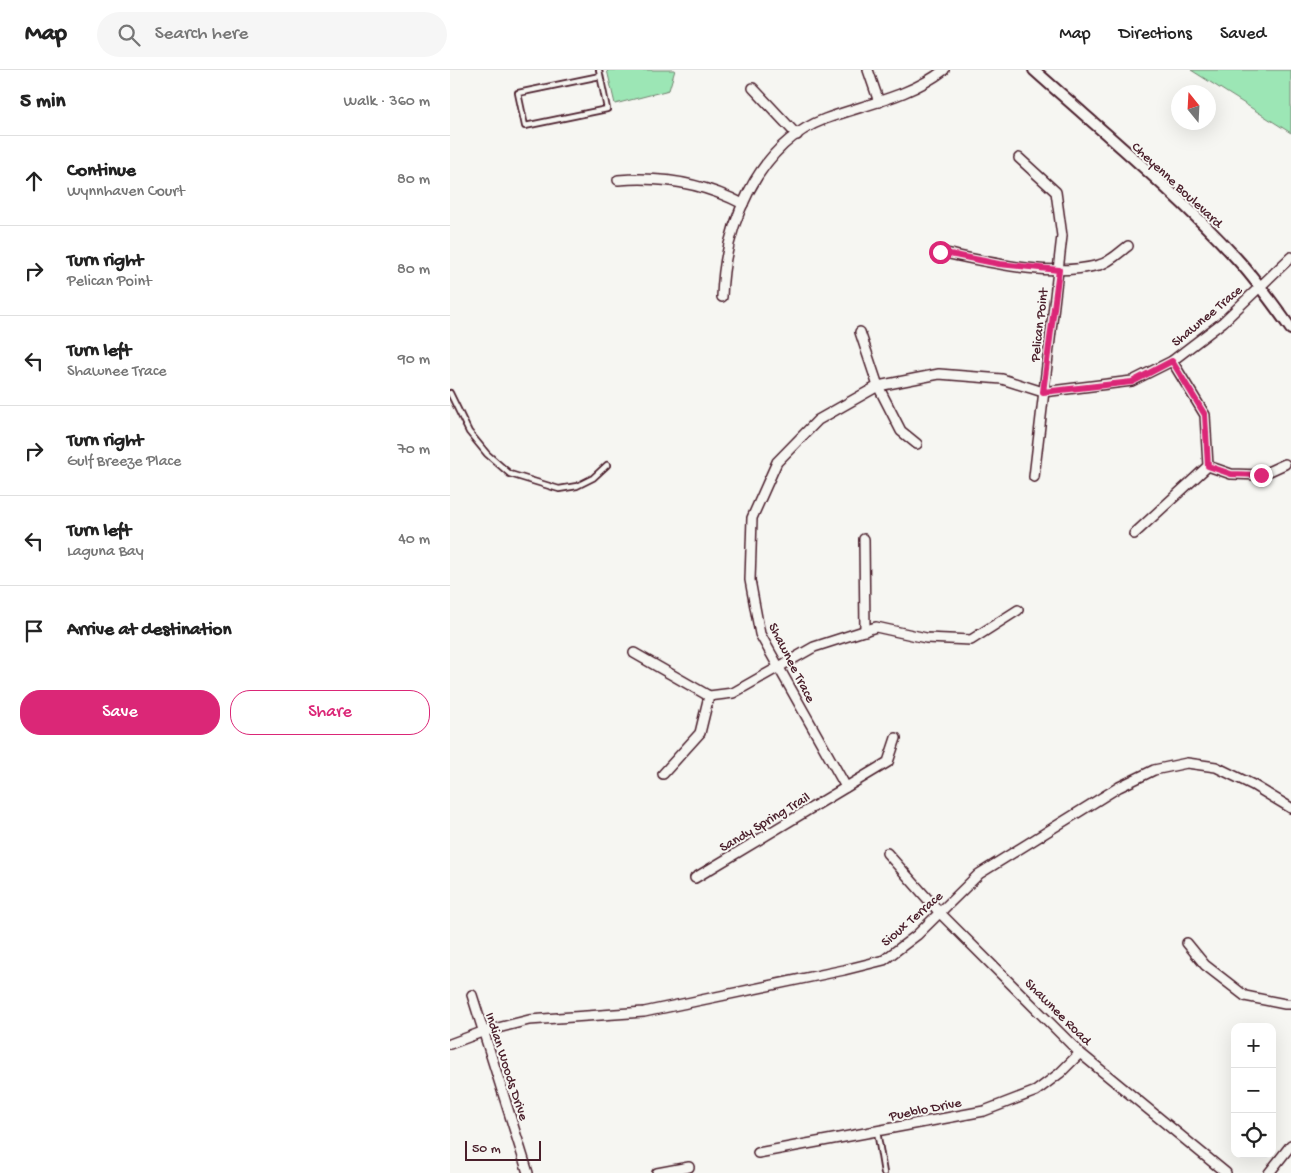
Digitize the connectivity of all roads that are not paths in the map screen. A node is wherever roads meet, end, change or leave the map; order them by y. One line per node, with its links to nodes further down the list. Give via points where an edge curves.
1 (599, 70): 5 (lane)
2 (868, 70): 7 (street)
3 (944, 70): 7 (street, via 919,87)
4 (1034, 70): 16 (street, Cheyenne Boulevard, via 1176,198)
5 (600, 76): 5 (lane, via 607,109 525,126 518,93)
6 (753, 88): 8 (street)
7 (879, 102): 8 (street, via 824,120)
8 (797, 135): 11 (street, via 768,163)
9 (1019, 158): 15 (street, Pelican Point, via 1056,192 1062,236)
10 (618, 180): 11 (street, via 654,178 693,184 715,190)
11 (743, 204): 17 (street, via 728,252)
12 (1128, 246): 15 (street, via 1101,265)
13 (940, 252): 15 (street, via 999,264)
14 (1291, 257): 16 (street, Shawnee Trace)
15 (1059, 270): 23 (street, Pelican Point)
16 (1260, 286): 18 (street, Cheyenne Boulevard); 20 (street, Shawnee Trace, via 1223,322)
17 (722, 297)
18 (1291, 329)
19 (860, 332): 21 (street)
20 (1172, 361): 23 (street, Shawnee Trace, via 1132,382); 27 (street, via 1205,415)
21 (878, 386): 23 (street, Shawnee Trace, via 939,374 1002,379); 24 (street, via 901,431); 34 (street, Shawnee Trace, via 818,420 778,462 752,518 750,580 760,634)
22 (450, 392): 26 (lane, via 469,432 510,474 559,489 577,486 593,478)
23 (1043, 392): 28 (street, Pelican Point)
24 (917, 444)
25 (1285, 464): 27 (street, via 1261,475 1231,474)
26 (607, 465)
27 (1208, 466): 29 (street)
28 (1034, 477)
29 (1134, 534)
30 (864, 539): 32 (street)
31 (1018, 610): 32 (street, via 971,640 926,638 876,628)
32 (865, 631): 34 (street, via 814,647)
33 (634, 653): 35 (street)
34 (778, 668): 35 (street, via 733,692); 38 (street, Shawnee Trace)
35 (709, 696): 37 (street, via 700,733)
36 (896, 738): 38 (street, Sandy Spring Trail, via 888,762)
37 (663, 774)
38 (846, 787): 41 (street, Sandy Spring Trail)
39 (1291, 808): 42 (street, Sioux Terrace, via 1216,767 1187,763 1154,770 1119,787 979,874)
40 (887, 853): 42 (street, Shawnee Road)
41 (695, 878)
42 (940, 913): 46 (street, Sioux Terrace, via 884,960 644,1012 529,1020); 48 (street, Shawnee Road)
43 (1187, 943): 45 (street, via 1205,965 1245,996)
44 (472, 995): 46 (street, Indian Woods Drive)
45 (1291, 1004)
46 (482, 1032): 47 (street, Sioux Terrace); 53 (street, Indian Woods Drive)
47 (450, 1044)
48 (1080, 1053): 49 (street, Pueblo Drive, via 1036,1091 1001,1105); 56 (street, Shawnee Road)
49 (877, 1131): 51 (street, Pueblo Drive); 55 (lane)
50 (1291, 1145): 57 (street)
51 (758, 1153)
52 (689, 1167): 54 (street)
53 (528, 1173)
54 (657, 1173)
55 (884, 1173)
56 (1226, 1173)
57 (1269, 1173)

